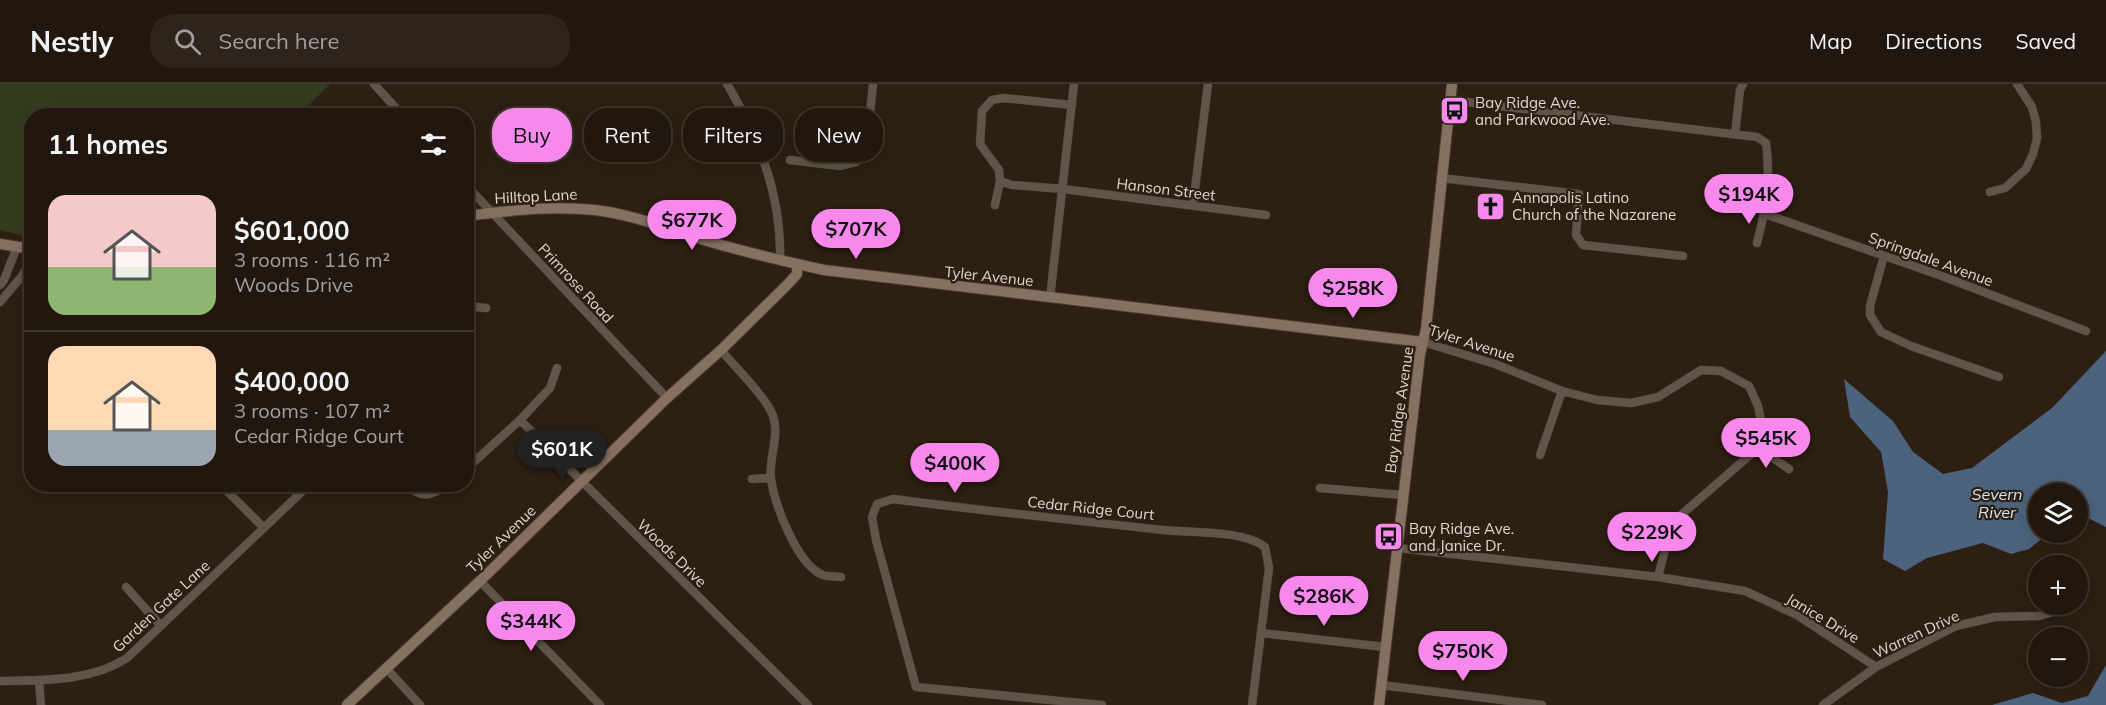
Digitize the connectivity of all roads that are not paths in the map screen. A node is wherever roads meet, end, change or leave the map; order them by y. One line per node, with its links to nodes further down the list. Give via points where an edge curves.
1 (374, 84): 11 (street)
2 (728, 84): 31 (street, via 764,160 778,222)
3 (873, 84): 13 (street, via 866,152 856,162 840,166)
4 (1074, 84): 10 (street)
5 (1208, 84): 20 (street)
6 (1452, 84): 9 (street, Bay Ridge Avenue)
7 (1743, 84): 12 (street)
8 (2017, 84): 18 (street, via 2032,107 2036,122 2033,154 2026,169 2005,188)
9 (1450, 100): 12 (street); 14 (street, Bay Ridge Avenue)
10 (1072, 105): 15 (street, via 992,99 982,111 980,144 999,170); 16 (street)
11 (396, 108)
12 (1735, 134): 22 (street, via 1766,143)
13 (790, 160)
14 (1441, 178): 29 (street, via 1579,194 1576,235 1583,245); 40 (street, Bay Ridge Avenue)
15 (1000, 181): 16 (street, Hanson Street); 19 (street)
16 (1063, 189): 20 (street, Hanson Street); 35 (street)
17 (474, 192): 21 (street, Primrose Road)
18 (1990, 192)
19 (995, 205)
20 (1193, 205): 24 (street, Hanson Street)
21 (494, 213): 23 (street, Hilltop Lane); 31 (street, Hilltop Lane, via 558,208 611,212); 45 (street, Primrose Road)
22 (1766, 214): 25 (street); 30 (street, Springdale Avenue)
23 (474, 215)
24 (1266, 215)
25 (1757, 243)
26 (0, 244): 27 (street)
27 (16, 247): 28 (street); 34 (street)
28 (24, 248)
29 (1683, 256)
30 (1884, 256): 39 (street, Springdale Avenue); 43 (street, via 1870,306 1870,315 1881,332)
31 (780, 261): 32 (street, Tyler Avenue)
32 (797, 264): 35 (street, Tyler Avenue); 41 (street, Tyler Avenue, via 797,274)
33 (24, 273): 36 (street)
34 (0, 285)
35 (1050, 298): 40 (street, Tyler Avenue)
36 (0, 302)
37 (474, 307): 38 (street)
38 (486, 308)
39 (2086, 331)
40 (1423, 342): 44 (street, Tyler Avenue, via 1495,364); 59 (street, Bay Ridge Avenue)
41 (721, 350): 45 (street, Tyler Avenue); 51 (street, via 771,411 776,438)
42 (557, 368): 46 (street, via 550,388)
43 (1999, 377)
44 (1562, 391): 47 (street, Tyler Avenue, via 1631,403 1658,397 1701,370 1721,371 1749,386 1762,425); 48 (street)
45 (667, 398): 53 (street, Tyler Avenue)
46 (520, 420): 49 (street); 53 (street, Woods Drive)
47 (1758, 448): 50 (street); 63 (street, via 1681,516 1668,538)
48 (1540, 455)
49 (474, 461)
50 (1789, 469)
51 (771, 478): 52 (street); 62 (street, via 783,522 794,544 822,575)
52 (752, 479)
53 (580, 482): 64 (street, Tyler Avenue); 79 (street, Woods Drive)
54 (1320, 488): 59 (street)
55 (228, 492): 60 (street)
56 (302, 492): 60 (street, Garden Gate Lane)
57 (415, 492): 58 (street)
58 (438, 492)
59 (1403, 495): 61 (street, Bay Ridge Avenue)
60 (264, 528): 67 (street, Garden Gate Lane)
61 (1398, 548): 63 (street, Janice Drive); 69 (street, Bay Ridge Avenue)
62 (841, 577)
63 (1658, 577): 70 (street, Janice Drive, via 1745,591 1797,615)
64 (480, 581): 71 (street, Tyler Avenue); 78 (street)
65 (126, 587): 67 (street)
66 (2042, 615): 70 (street, Warren Drive, via 1995,617 1956,626)
67 (161, 626): 72 (street, Garden Gate Lane, via 114,667)
68 (1261, 633): 69 (street); 80 (street, Cedar Ridge Court, via 1269,568 1265,547 1256,540 893,499 877,504 872,517 876,540 916,687); 81 (street, Cedar Ridge Court)
69 (1385, 647): 74 (street, Bay Ridge Avenue)
70 (1876, 667): 84 (street, Warren Drive)
71 (386, 668): 76 (street, Tyler Avenue); 77 (street)
72 (39, 680): 73 (street, Garden Gate Lane); 75 (street)
73 (0, 681)
74 (1381, 685): 82 (street, Bay Ridge Avenue); 83 (street)
75 (41, 705)
76 (347, 705)
77 (420, 705)
78 (600, 705)
79 (808, 705)
80 (1102, 705)
81 (1252, 705)
82 (1379, 705)
83 (1542, 705)
84 (1823, 705)

